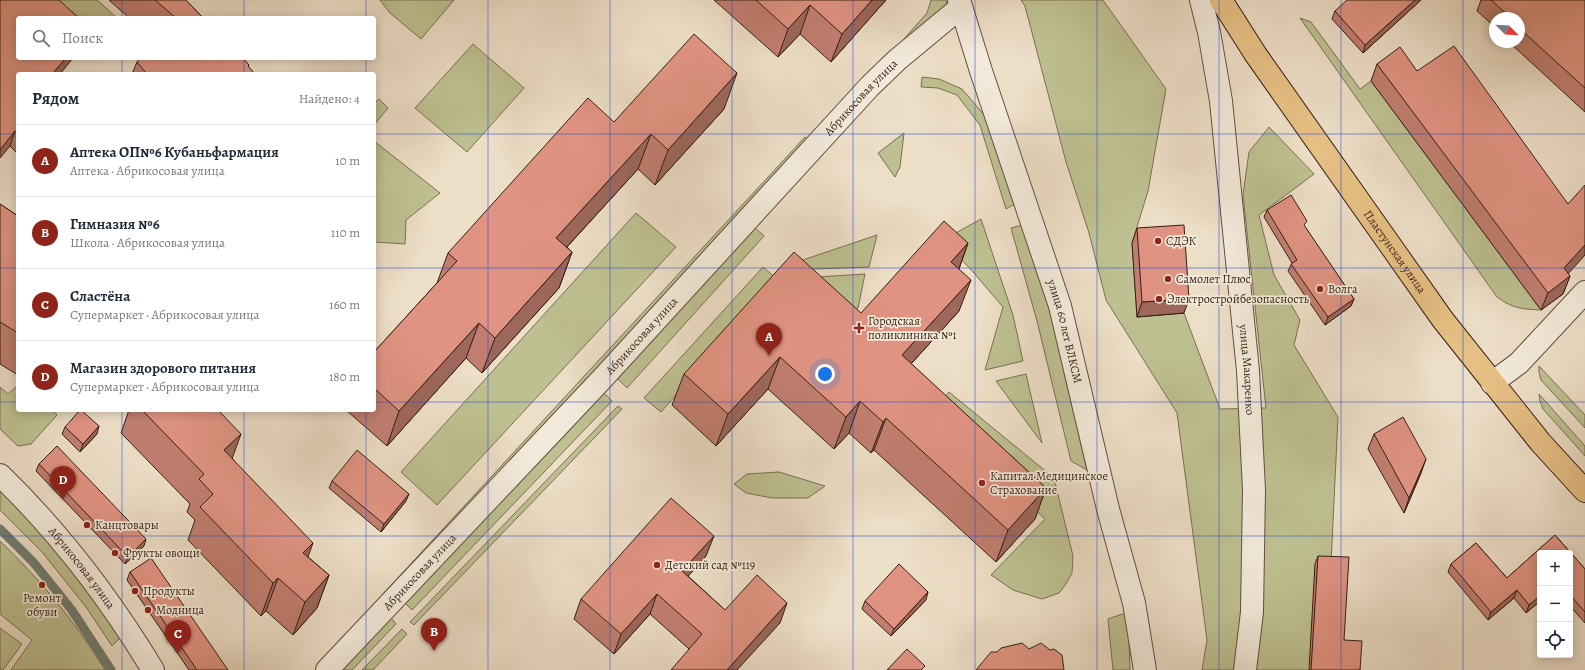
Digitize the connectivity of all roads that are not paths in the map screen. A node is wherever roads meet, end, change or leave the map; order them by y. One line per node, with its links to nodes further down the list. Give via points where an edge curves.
1 (1201, 0): 11 (street, улица Макаренко, via 1221,101 1248,371 1254,490 1252,612)
2 (1221, 0): 5 (main road, Пластунская улица, via 1346,184 1443,320)
3 (960, 4): 9 (street, Абрикосовая улица, via 870,86 602,378); 10 (street, улица 60 лет ВЛКСМ, via 1060,306 1110,515 1134,603)
4 (1585, 292): 5 (street, via 1520,363)
5 (1492, 383): 7 (main road, Пластунская улица, via 1541,444)
6 (0, 475): 8 (street, Абрикосовая улица, via 61,538 98,587)
7 (1585, 491)
8 (153, 670)
9 (327, 670)
10 (1145, 670)
11 (1245, 670)

